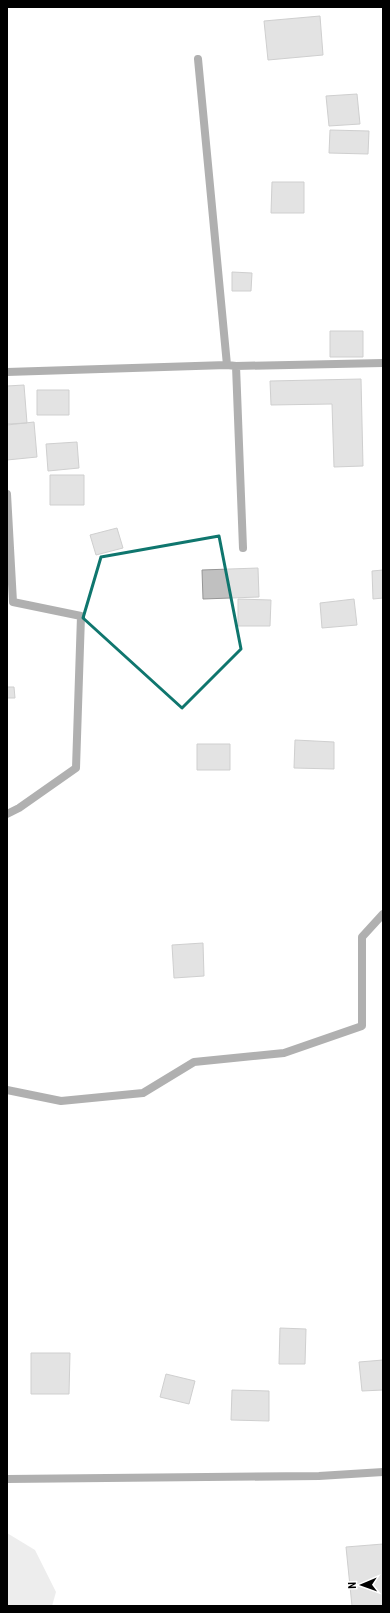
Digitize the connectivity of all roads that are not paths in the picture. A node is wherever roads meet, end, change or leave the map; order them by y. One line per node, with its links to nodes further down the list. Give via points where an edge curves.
1 (198, 59): 3 (street)
2 (383, 363): 4 (street)
3 (227, 365): 4 (street); 5 (street)
4 (236, 366): 7 (street)
5 (7, 372)
6 (7, 494): 8 (street, via 13,602 81,616 76,768)
7 (243, 548)
8 (7, 814)
9 (383, 914): 10 (street, via 362,937 362,1026 284,1054 194,1062 143,1093 61,1101)
10 (7, 1090)
11 (383, 1472): 12 (street, via 319,1476)
12 (7, 1479)

